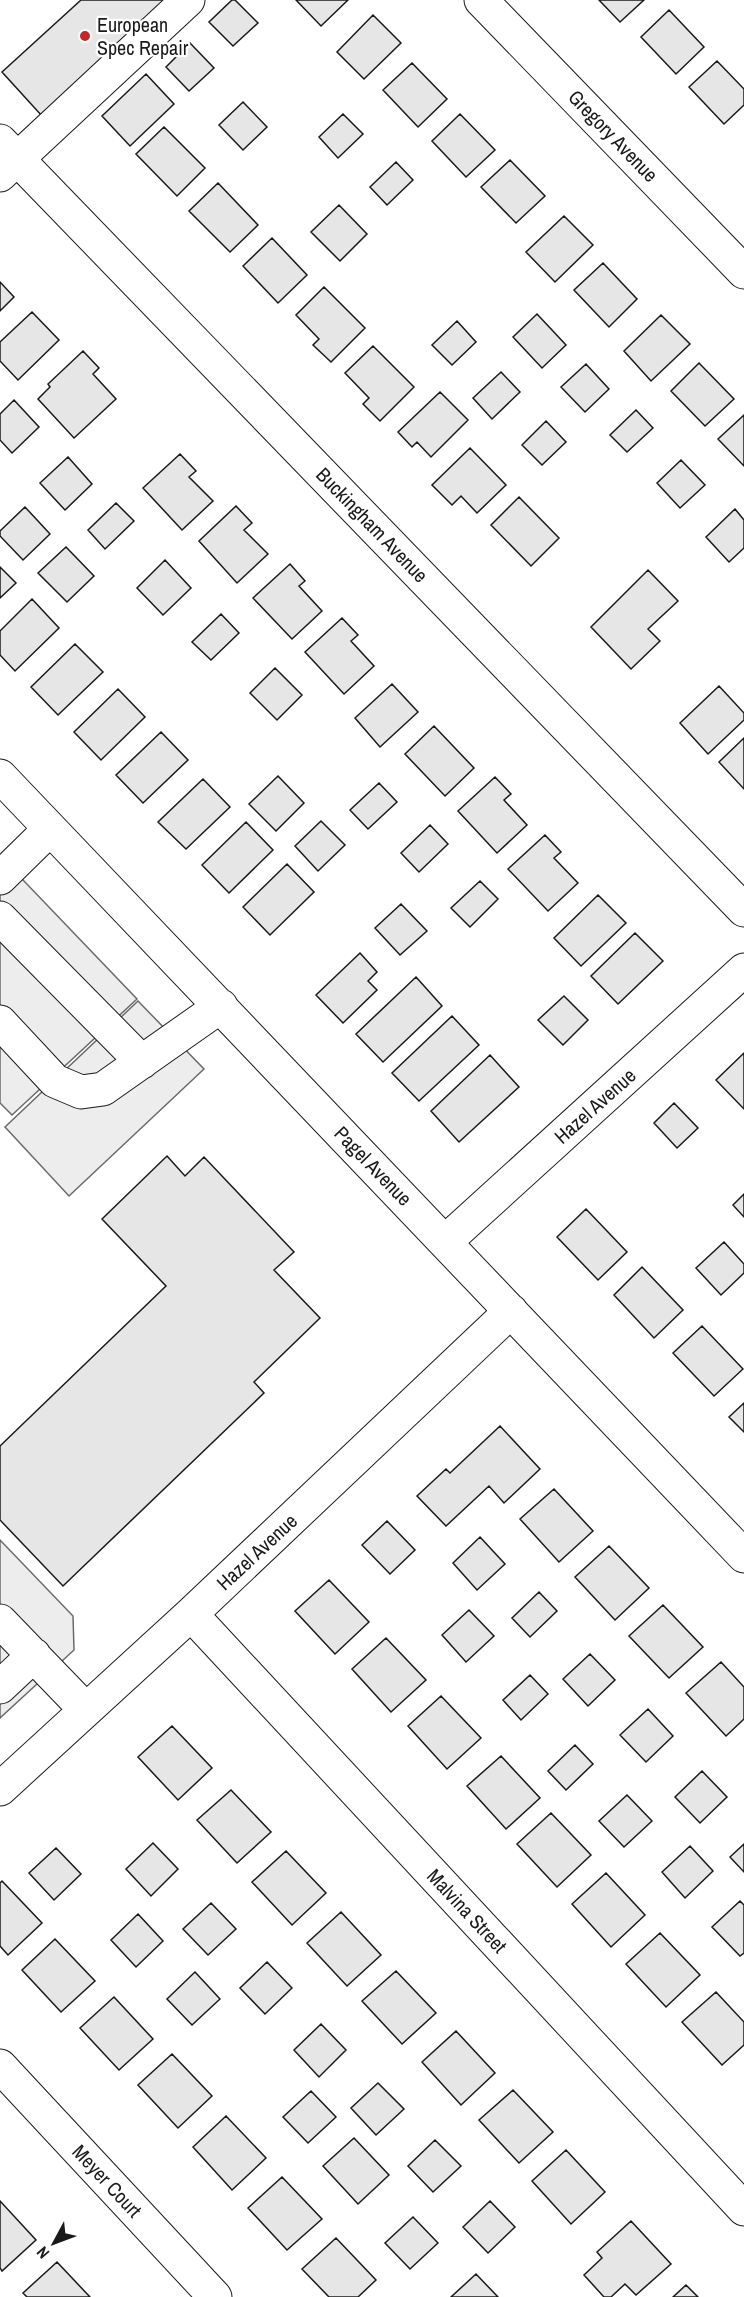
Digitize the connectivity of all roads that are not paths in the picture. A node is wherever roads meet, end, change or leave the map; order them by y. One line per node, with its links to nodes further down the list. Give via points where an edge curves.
1 (188, 0): 3 (street)
2 (481, 0): 4 (street, Gregory Avenue)
3 (6, 158): 8 (street, Buckingham Avenue)
4 (744, 272)
5 (0, 776): 6 (street, Pagel Avenue)
6 (51, 829): 7 (street); 11 (street, Pagel Avenue)
7 (0, 878)
8 (744, 910)
9 (0, 918): 13 (street)
10 (744, 970): 14 (street, Hazel Avenue)
11 (220, 1006): 13 (street); 14 (street, Pagel Avenue)
12 (0, 1022): 13 (street, via 55,1081 81,1092 103,1089)
13 (142, 1062)
14 (445, 1242): 15 (street, Pagel Avenue)
15 (511, 1311): 16 (street, Pagel Avenue); 17 (street, Hazel Avenue)
16 (744, 1556)
17 (191, 1614): 21 (street, Hazel Avenue); 24 (street, Malvina Street)
18 (0, 1621): 19 (street)
19 (34, 1655): 20 (street); 21 (street)
20 (0, 1687)
21 (86, 1710): 22 (street, Hazel Avenue)
22 (0, 1789)
23 (0, 2066): 25 (street, Meyer Court)
24 (744, 2209)
25 (214, 2297)

